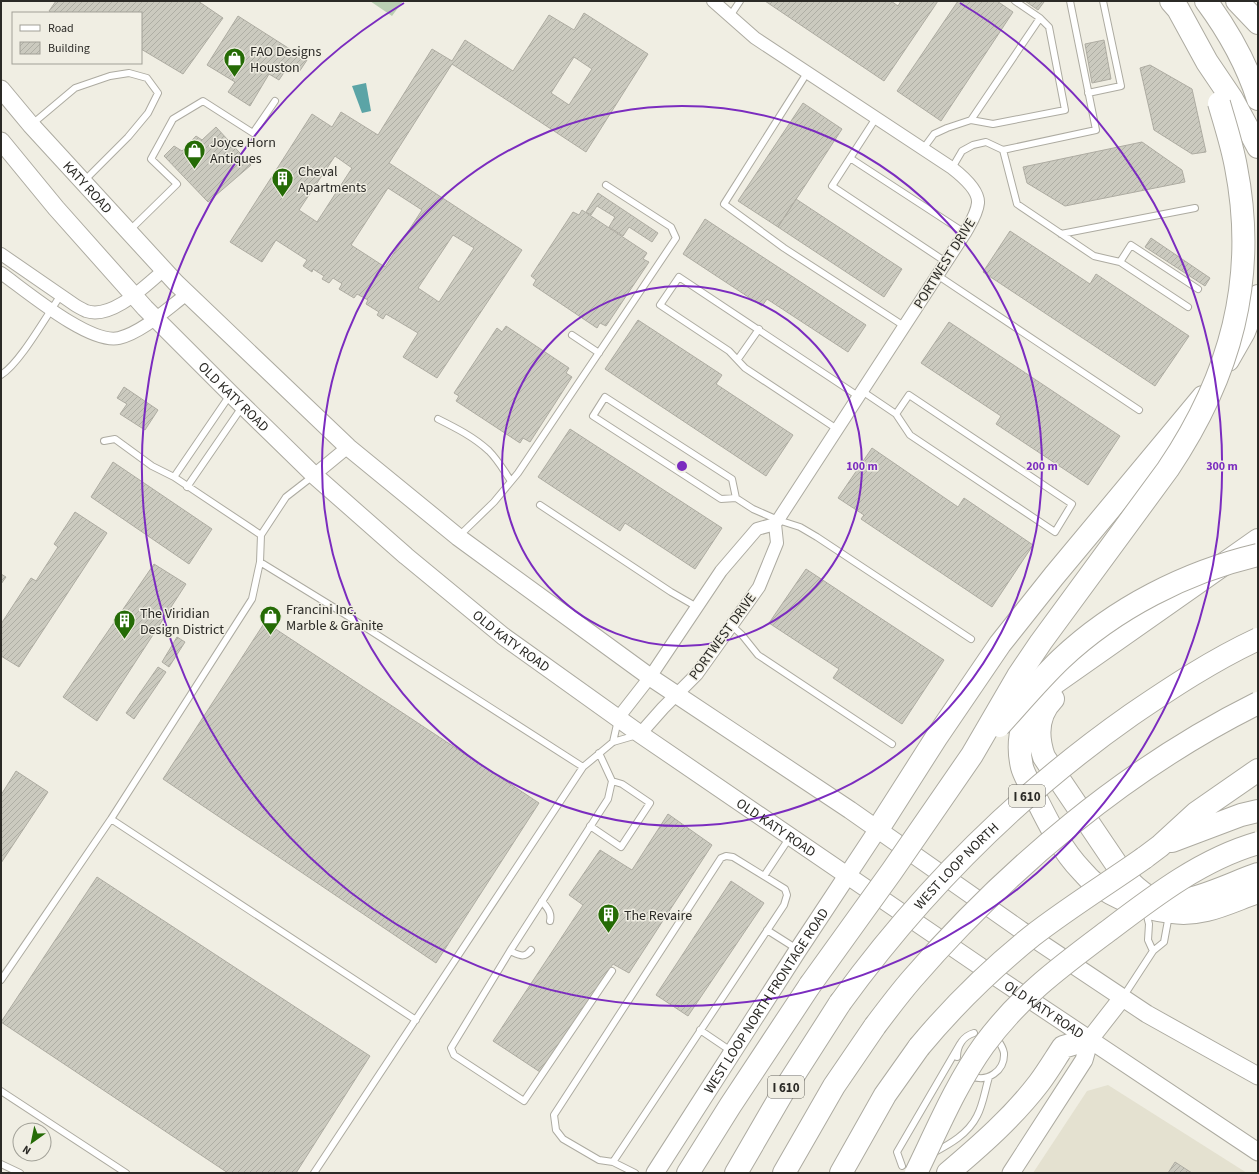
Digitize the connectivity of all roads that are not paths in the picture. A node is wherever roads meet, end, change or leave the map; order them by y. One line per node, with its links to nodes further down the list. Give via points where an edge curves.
1 (713, 1): 9 (street, PORTWEST DRIVE)
2 (740, 1): 9 (lane)
3 (1014, 1): 10 (lane)
4 (1070, 1): 15 (lane)
5 (1103, 1): 15 (lane, via 1121,86)
6 (1171, 1): 12 (highway)
7 (1206, 1): 16 (highway, via 1234,41)
8 (1236, 1): 11 (highway)
9 (730, 16): 13 (street, PORTWEST DRIVE, via 755,38)
10 (1040, 18): 19 (lane); 19 (lane, via 1049,27 1066,110 993,124)
11 (1258, 23)
12 (1207, 62): 22 (highway, via 1232,99); 84 (highway, bridge, via 1231,145 1243,230 1239,301 1223,362 1207,402 1184,446 1018,676)
13 (808, 73): 18 (street, PORTWEST DRIVE); 46 (lane, via 724,204 784,248)
14 (1, 89): 20 (main road, KATY ROAD)
15 (1088, 93): 24 (lane, via 1096,130)
16 (1258, 99)
17 (275, 101): 30 (lane, via 253,133 203,101 173,118 150,158 177,184)
18 (876, 118): 23 (street, PORTWEST DRIVE); 25 (lane)
19 (971, 120): 23 (lane, via 934,134)
20 (31, 125): 27 (main road, KATY ROAD); 27 (lane, via 75,88 110,76 129,73 147,78 158,93 148,113 128,137)
21 (1, 141): 43 (main road, via 56,208)
22 (1258, 147)
23 (923, 149): 26 (street, PORTWEST DRIVE)
24 (1003, 150): 26 (lane, via 986,142 973,145 962,151); 32 (lane, via 1017,204)
25 (850, 158): 31 (lane); 34 (lane, via 832,186)
26 (952, 168): 31 (street, PORTWEST DRIVE, via 965,178 974,190 978,202)
27 (82, 182): 30 (main road, KATY ROAD)
28 (606, 185): 49 (lane, via 671,227 676,238)
29 (1195, 208): 32 (lane)
30 (128, 232): 36 (main road, KATY ROAD)
31 (965, 233): 34 (street, PORTWEST DRIVE)
32 (1061, 234): 35 (lane, via 1094,256)
33 (1, 254): 41 (street)
34 (946, 262): 38 (street, PORTWEST DRIVE)
35 (1120, 262): 40 (lane, via 1131,245); 44 (lane)
36 (164, 270): 39 (main road, KATY ROAD); 43 (street)
37 (1, 273): 45 (street)
38 (938, 275): 46 (street, PORTWEST DRIVE); 54 (lane)
39 (182, 288): 43 (street); 59 (main road)
40 (1198, 289)
41 (61, 295): 43 (street, via 87,311 104,312 125,302); 45 (lane)
42 (1258, 296): 91 (highway, via 1244,332 1213,383 1004,638)
43 (145, 307): 45 (street, via 129,335 109,339 80,327); 53 (main road, OLD KATY ROAD)
44 (1188, 307)
45 (51, 309): 51 (lane, via 8,370)
46 (904, 326): 52 (street, PORTWEST DRIVE)
47 (759, 329): 50 (lane); 50 (lane, via 679,277 660,305); 52 (lane)
48 (572, 335): 49 (lane)
49 (599, 352): 62 (lane)
50 (738, 359): 57 (lane, via 745,368)
51 (1, 374)
52 (860, 393): 55 (lane); 57 (street, PORTWEST DRIVE)
53 (237, 399): 60 (main road, OLD KATY ROAD); 61 (lane); 63 (lane)
54 (1139, 410)
55 (896, 414): 55 (lane, via 910,435 1054,532 1072,504 909,395)
56 (438, 419): 62 (lane, via 477,441 501,465)
57 (837, 429): 66 (street, PORTWEST DRIVE)
58 (104, 441): 61 (lane, via 115,439 152,466)
59 (348, 447): 60 (street); 68 (main road)
60 (314, 475): 67 (lane, via 286,497); 79 (main road, OLD KATY ROAD, via 406,556 503,636)
61 (174, 477): 63 (lane)
62 (511, 481): 68 (lane, via 494,502)
63 (187, 487): 67 (lane)
64 (736, 498): 64 (lane, via 732,479 605,397 593,416 721,499); 66 (lane)
65 (540, 505): 72 (lane)
66 (776, 522): 72 (street, via 757,529 721,571); 73 (street, PORTWEST DRIVE, via 777,543 759,587); 74 (lane, via 800,527 817,537)
67 (261, 535): 71 (lane)
68 (458, 536): 76 (main road)
69 (1258, 540): 100 (highway, via 1056,682 1034,706 1023,725 1020,751 1022,769 1051,828 1071,859 1092,881 1121,899)
70 (1258, 555): 84 (highway, bridge, via 1185,579 1126,609 1061,659); 101 (highway, via 1061,691 1042,716 1039,732 1044,757 1123,874 1135,888)
71 (260, 562): 85 (lane); 89 (lane, via 252,599)
72 (697, 607): 76 (street)
73 (731, 626): 77 (street, PORTWEST DRIVE, via 697,674); 82 (lane, via 758,655)
74 (971, 639)
75 (1258, 639): 134 (highway, WEST LOOP NORTH / I 610, bridge, via 1203,668 1088,746 1025,797 965,854 881,949 840,1003 783,1092)
76 (650, 677): 77 (main road); 79 (street)
77 (676, 695): 80 (street, PORTWEST DRIVE); 91 (main road)
78 (1258, 702): 135 (highway, I 610, bridge, via 1211,728 1133,779 1079,818 1002,885 912,979 874,1026 834,1086)
79 (618, 718): 80 (main road, OLD KATY ROAD); 81 (lane)
80 (640, 734): 81 (lane); 92 (main road, OLD KATY ROAD)
81 (613, 742): 83 (lane)
82 (892, 744)
83 (599, 753): 85 (lane); 87 (lane)
84 (972, 755): 133 (highway, bridge, via 892,872 810,984)
85 (583, 767): 111 (lane)
86 (1258, 770): 94 (highway, via 1196,813)
87 (612, 781): 90 (lane, via 608,799); 90 (lane, via 622,784 650,803 621,847)
88 (1258, 811): 94 (highway, via 1241,815)
89 (111, 819): 109 (lane); 111 (lane)
90 (590, 826): 99 (lane)
91 (878, 829): 96 (main road, WEST LOOP NORTH FRONTAGE ROAD); 110 (main road, via 1020,930)
92 (790, 836): 96 (main road, OLD KATY ROAD); 97 (lane)
93 (1258, 843): 127 (highway, bridge, via 1212,861 1177,881 1131,913 1030,992 1007,1016 974,1060)
94 (1152, 852): 136 (highway, bridge, via 1012,952 953,1008 919,1047 882,1100)
95 (1258, 874): 101 (highway)
96 (848, 875): 105 (main road, WEST LOOP NORTH FRONTAGE ROAD); 115 (main road, OLD KATY ROAD)
97 (764, 876): 103 (lane, via 785,889 787,895 784,905); 125 (lane, via 733,857 722,858 554,1115 556,1130 563,1139 599,1160)
98 (1258, 892): 101 (highway, via 1201,912 1182,913)
99 (542, 901): 102 (lane, via 549,910); 106 (lane)
100 (1142, 906): 101 (highway); 107 (lane, via 1147,915 1148,940)
101 (1170, 907): 107 (lane, via 1164,942)
102 (550, 921)
103 (767, 930): 105 (lane); 112 (lane)
104 (531, 950): 106 (lane, via 523,956)
105 (798, 950): 117 (main road, WEST LOOP NORTH FRONTAGE ROAD)
106 (510, 951): 108 (lane, via 451,1048 454,1055 524,1101)
107 (1153, 951): 110 (lane)
108 (612, 971)
109 (1, 980)
110 (1122, 998): 115 (main road); 120 (main road)
111 (416, 1020): 130 (lane)
112 (700, 1030): 117 (lane); 125 (lane)
113 (974, 1033): 116 (lane, via 964,1038)
114 (998, 1039): 121 (lane, via 1004,1053 1003,1061 995,1074)
115 (1090, 1039): 123 (main road, OLD KATY ROAD); 137 (highway, via 1063,1047 1025,1100 990,1137); 138 (main road, via 1084,1060)
116 (960, 1044): 118 (lane); 127 (lane, via 897,1152)
117 (732, 1052): 132 (main road, WEST LOOP NORTH FRONTAGE ROAD)
118 (957, 1057)
119 (971, 1076): 121 (lane, via 981,1079)
120 (1258, 1076)
121 (989, 1077): 124 (lane, via 978,1116 954,1142)
122 (1, 1091): 129 (lane)
123 (1258, 1152)
124 (933, 1153)
125 (613, 1162): 131 (lane)
126 (1, 1164): 128 (lane)
127 (909, 1170)
128 (20, 1173)
129 (126, 1173)
130 (314, 1173)
131 (635, 1173)
132 (655, 1173)
133 (688, 1173)
134 (736, 1173)
135 (784, 1173)
136 (841, 1173)
137 (948, 1173)
138 (1011, 1173)

